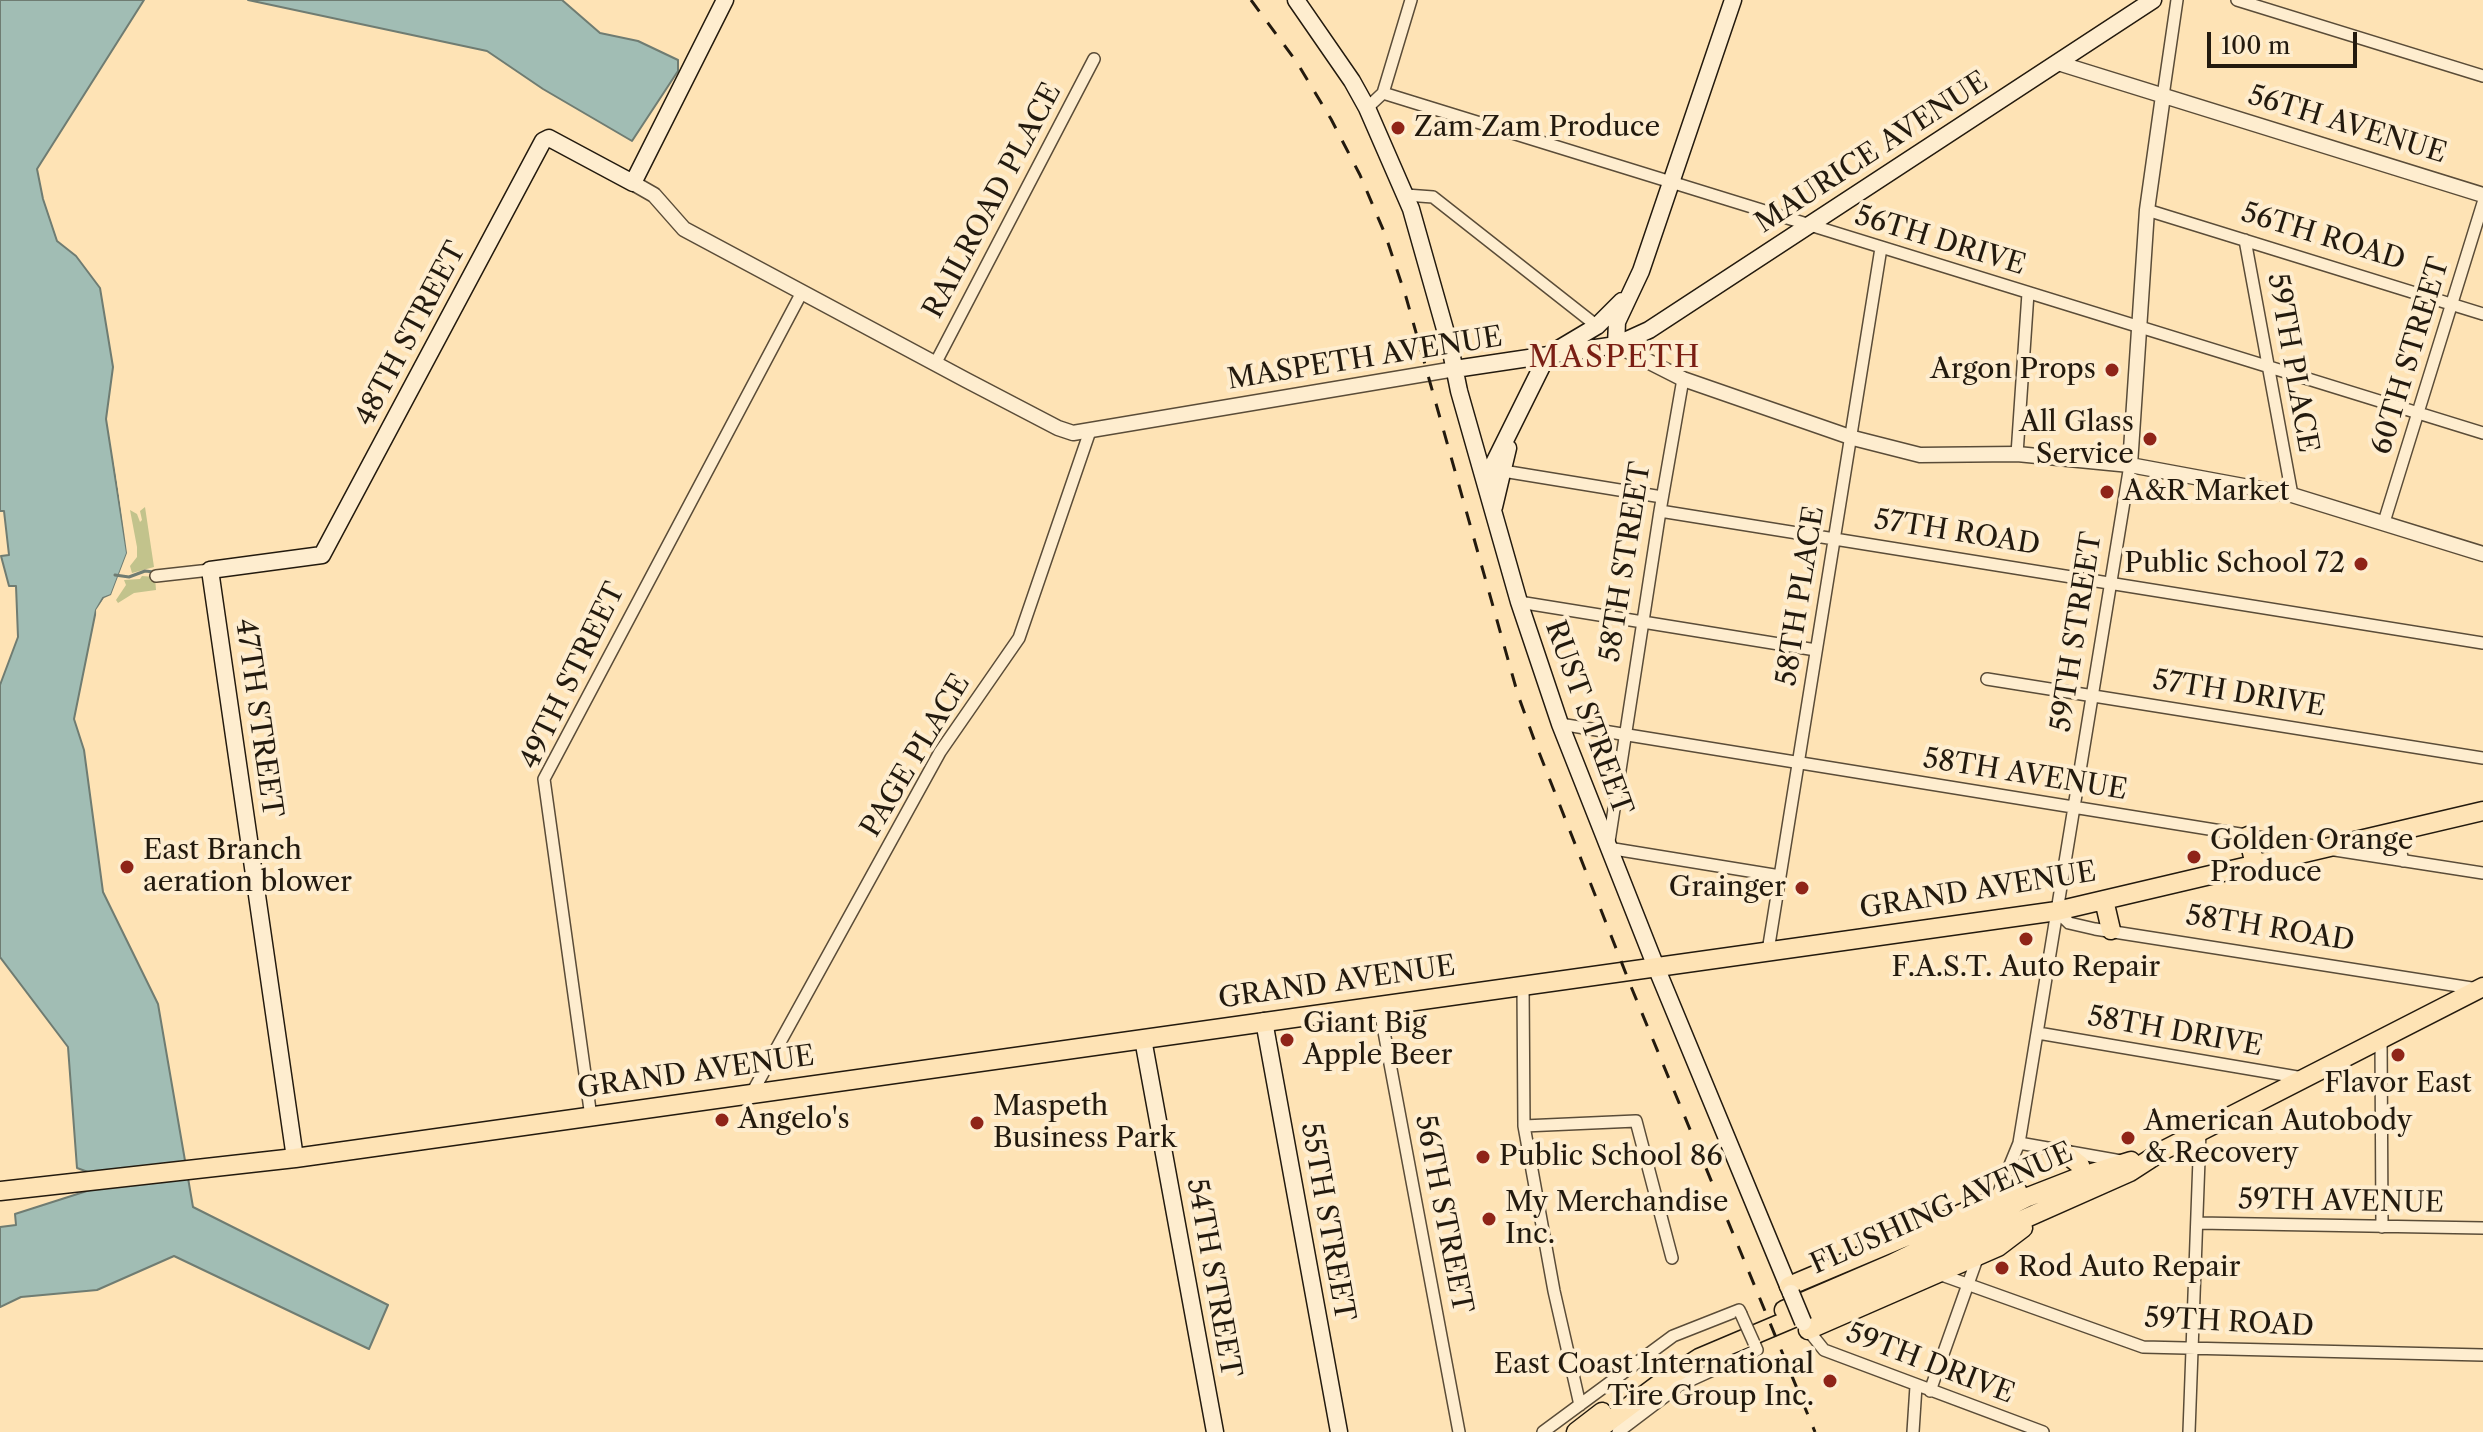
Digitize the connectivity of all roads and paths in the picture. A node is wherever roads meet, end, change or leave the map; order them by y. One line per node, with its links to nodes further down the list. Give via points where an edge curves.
1 (725, 0): 15 (main road)
2 (1296, 0): 13 (main road)
3 (1411, 0): 11 (street)
4 (1733, 0): 16 (main road)
5 (2153, 0): 9 (main road, MAURICE AVENUE)
6 (2177, 0): 12 (street, 59TH STREET)
7 (2237, 0): 10 (street)
8 (1094, 59): 33 (street, RAILROAD PLACE)
9 (2058, 63): 12 (street, 56TH AVENUE); 21 (main road, MAURICE AVENUE)
10 (2483, 76)
11 (1383, 93): 13 (street); 16 (street, 56TH DRIVE)
12 (2163, 96): 18 (street, 56TH AVENUE); 20 (street, 59TH STREET)
13 (1367, 108): 17 (main road, RUST STREET)
14 (545, 139): 15 (main road, MASPETH AVENUE); 53 (main road, 48TH STREET, via 322,555)
15 (633, 183): 25 (street, MASPETH AVENUE, via 654,195 684,229)
16 (1670, 183): 21 (street, 56TH DRIVE); 26 (main road)
17 (1406, 195): 29 (street, via 1433,197); 35 (main road, RUST STREET)
18 (2483, 195)
19 (2483, 203): 27 (street, 60TH STREET)
20 (2147, 210): 22 (street, 56TH ROAD); 30 (street, 59TH STREET)
21 (1810, 225): 23 (street, 56TH DRIVE); 31 (main road, MAURICE AVENUE, via 1649,330)
22 (2245, 240): 27 (street, 56TH ROAD); 34 (street, 59TH PLACE)
23 (1881, 248): 24 (street, 56TH DRIVE); 41 (street, 58TH PLACE)
24 (2028, 293): 30 (street, 56TH DRIVE); 42 (street)
25 (801, 294): 33 (street, MASPETH AVENUE); 90 (street, 49TH STREET, via 544,779)
26 (1629, 295): 29 (main road); 31 (main road, via 1617,322)
27 (2452, 304): 28 (street, 56TH ROAD); 37 (street, 60TH STREET)
28 (2483, 314)
29 (1597, 326): 32 (main road)
30 (2140, 327): 34 (street, 56TH DRIVE); 43 (street, 59TH STREET)
31 (1616, 345): 32 (main road, MASPETH AVENUE); 36 (street)
32 (1547, 356): 35 (main road, MASPETH AVENUE); 38 (main road)
33 (935, 364): 39 (street, MASPETH AVENUE, via 1058,428)
34 (2269, 367): 37 (street, 56TH DRIVE); 46 (street, 59TH PLACE)
35 (1455, 369): 39 (street, MASPETH AVENUE); 45 (main road, RUST STREET)
36 (1683, 379): 41 (street); 47 (street, 58TH STREET)
37 (2418, 413): 40 (street, 56TH DRIVE); 50 (street, 60TH STREET)
38 (1512, 427): 44 (main road); 45 (main road)
39 (1090, 431): 89 (street, PAGE PLACE, via 1019,638 940,752)
40 (2483, 433)
41 (1853, 438): 42 (street, via 1920,455); 51 (street, 58TH PLACE)
42 (2017, 454): 43 (street)
43 (2130, 465): 46 (street); 55 (street, 59TH STREET)
44 (1503, 471): 47 (street); 48 (main road)
45 (1486, 479): 48 (main road, RUST STREET)
46 (2292, 495): 50 (street)
47 (1662, 497): 49 (street, 58TH STREET)
48 (1494, 509): 56 (main road, RUST STREET)
49 (1660, 511): 51 (street, 57TH ROAD); 57 (street, 58TH STREET)
50 (2384, 522): 52 (street)
51 (1834, 538): 55 (street, 57TH ROAD); 59 (street, 58TH PLACE)
52 (2483, 554)
53 (210, 570): 54 (street); 96 (main road, 47TH STREET)
54 (156, 576)
55 (2112, 582): 58 (street, 57TH ROAD); 61 (street, 59TH STREET)
56 (1519, 602): 57 (street); 62 (main road, RUST STREET)
57 (1643, 622): 59 (street); 63 (street, 58TH STREET)
58 (2483, 643)
59 (1816, 650): 65 (street, 58TH PLACE)
60 (1987, 679): 61 (street, 57TH DRIVE)
61 (2093, 695): 64 (street, 57TH DRIVE); 66 (street, 59TH STREET)
62 (1560, 724): 63 (street, 58TH AVENUE); 70 (main road, RUST STREET)
63 (1625, 735): 65 (street, 58TH AVENUE); 70 (street, 58TH STREET)
64 (2483, 758)
65 (1798, 763): 66 (street, 58TH AVENUE); 75 (street, 58TH PLACE)
66 (2075, 808): 69 (street, 58TH AVENUE); 77 (street, 59TH STREET)
67 (2483, 811): 68 (main road, GRAND AVENUE)
68 (2396, 832): 71 (main road, GRAND AVENUE); 72 (street)
69 (2248, 836): 71 (street, 58TH AVENUE); 73 (main road)
70 (1608, 848): 75 (street); 80 (main road, RUST STREET)
71 (2326, 848): 72 (street, 58TH AVENUE); 73 (main road, GRAND AVENUE)
72 (2403, 861): 74 (street, 58TH AVENUE)
73 (2255, 865): 76 (main road, GRAND AVENUE)
74 (2483, 873)
75 (1780, 876): 79 (street, 58TH PLACE)
76 (2104, 900): 77 (main road, GRAND AVENUE); 78 (main road)
77 (2057, 911): 78 (street, 58TH ROAD, via 2069,923); 79 (main road, GRAND AVENUE); 85 (street, 59TH STREET)
78 (2111, 930): 82 (street, 58TH ROAD)
79 (1768, 951): 80 (main road, GRAND AVENUE)
80 (1656, 967): 81 (main road, GRAND AVENUE); 109 (main road, RUST STREET)
81 (1523, 985): 83 (main road, GRAND AVENUE); 91 (street)
82 (2481, 988): 87 (main road, FLUSHING AVENUE)
83 (1379, 1005): 84 (main road, GRAND AVENUE); 119 (street, 56TH STREET)
84 (1264, 1021): 86 (main road, GRAND AVENUE); 118 (main road, 55TH STREET)
85 (2038, 1033): 88 (street, 58TH DRIVE); 93 (street, 59TH STREET)
86 (1143, 1039): 89 (main road, GRAND AVENUE); 117 (main road, 54TH STREET)
87 (2381, 1039): 88 (main road, FLUSHING AVENUE); 103 (street)
88 (2304, 1079): 92 (main road, FLUSHING AVENUE)
89 (752, 1093): 90 (main road, GRAND AVENUE)
90 (591, 1117): 96 (main road, GRAND AVENUE)
91 (1524, 1126): 106 (street, via 1636,1121); 115 (street)
92 (2200, 1132): 94 (main road, FLUSHING AVENUE); 102 (street)
93 (2019, 1143): 95 (street); 100 (street, 59TH STREET)
94 (2164, 1150): 97 (main road, FLUSHING AVENUE); 98 (main road, FLUSHING AVENUE, via 2130,1172)
95 (2062, 1151): 97 (street); 98 (main road, via 2080,1165)
96 (295, 1158): 99 (main road, GRAND AVENUE)
97 (2125, 1162): 98 (main road, FLUSHING AVENUE)
98 (2084, 1184): 100 (main road, FLUSHING AVENUE, via 2032,1186); 101 (main road, FLUSHING AVENUE)
99 (0, 1191)
100 (1993, 1208): 109 (main road); 121 (main road, FLUSHING AVENUE, via 1891,1264 1699,1346)
101 (2047, 1209): 105 (main road, via 1998,1247); 122 (main road, FLUSHING AVENUE, via 1699,1358)
102 (2198, 1223): 103 (street, 59TH AVENUE); 111 (street)
103 (2382, 1227): 104 (street, 59TH AVENUE)
104 (2483, 1228)
105 (1979, 1255): 107 (main road); 108 (street)
106 (1672, 1258)
107 (1936, 1273): 108 (street, 59TH ROAD); 110 (main road)
108 (1968, 1285): 111 (street, 59TH ROAD, via 2143,1347); 114 (street)
109 (1790, 1290): 110 (main road, RUST STREET, bridge)
110 (1806, 1326): 113 (street, 59TH DRIVE, via 1824,1350)
111 (2193, 1349): 112 (street, 59TH ROAD); 126 (street)
112 (2483, 1355)
113 (1916, 1386): 114 (street, 59TH DRIVE); 124 (street)
114 (1930, 1391): 116 (street, 59TH DRIVE)
115 (1580, 1405): 120 (street); 123 (street, bridge, via 1673,1336 1739,1310 1757,1350 1680,1385)
116 (2028, 1430): 125 (street, 59TH DRIVE)
117 (1215, 1432)
118 (1339, 1432)
119 (1459, 1432)
120 (1543, 1432)
121 (1576, 1432)
122 (1595, 1432)
123 (1618, 1432)
124 (1913, 1432)
125 (2043, 1432)
126 (2189, 1432)

